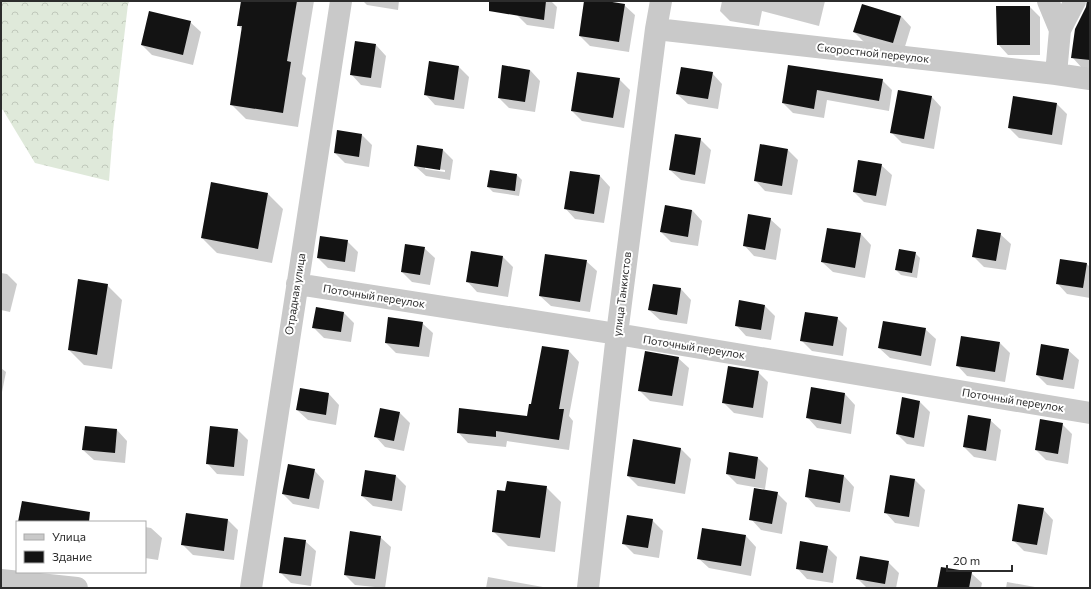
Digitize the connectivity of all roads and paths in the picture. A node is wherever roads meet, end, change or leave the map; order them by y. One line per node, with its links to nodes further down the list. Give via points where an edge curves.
1 (341, 1): 9 (street, Отрадная улица)
2 (661, 1): 5 (street, улица Танкистов)
3 (1048, 1): 6 (street)
4 (1075, 1): 6 (street)
5 (656, 29): 7 (street, Скоростной переулок); 10 (street, улица Танкистов)
6 (1060, 30): 7 (street)
7 (1056, 74): 8 (street, Скоростной переулок)
8 (1090, 79)
9 (297, 284): 10 (street, Поточный переулок); 14 (street, Отрадная улица)
10 (617, 334): 11 (street, Поточный переулок); 15 (street, улица Танкистов)
11 (1090, 413)
12 (1, 580): 13 (street)
13 (77, 588)
14 (251, 588)
15 (588, 588)

